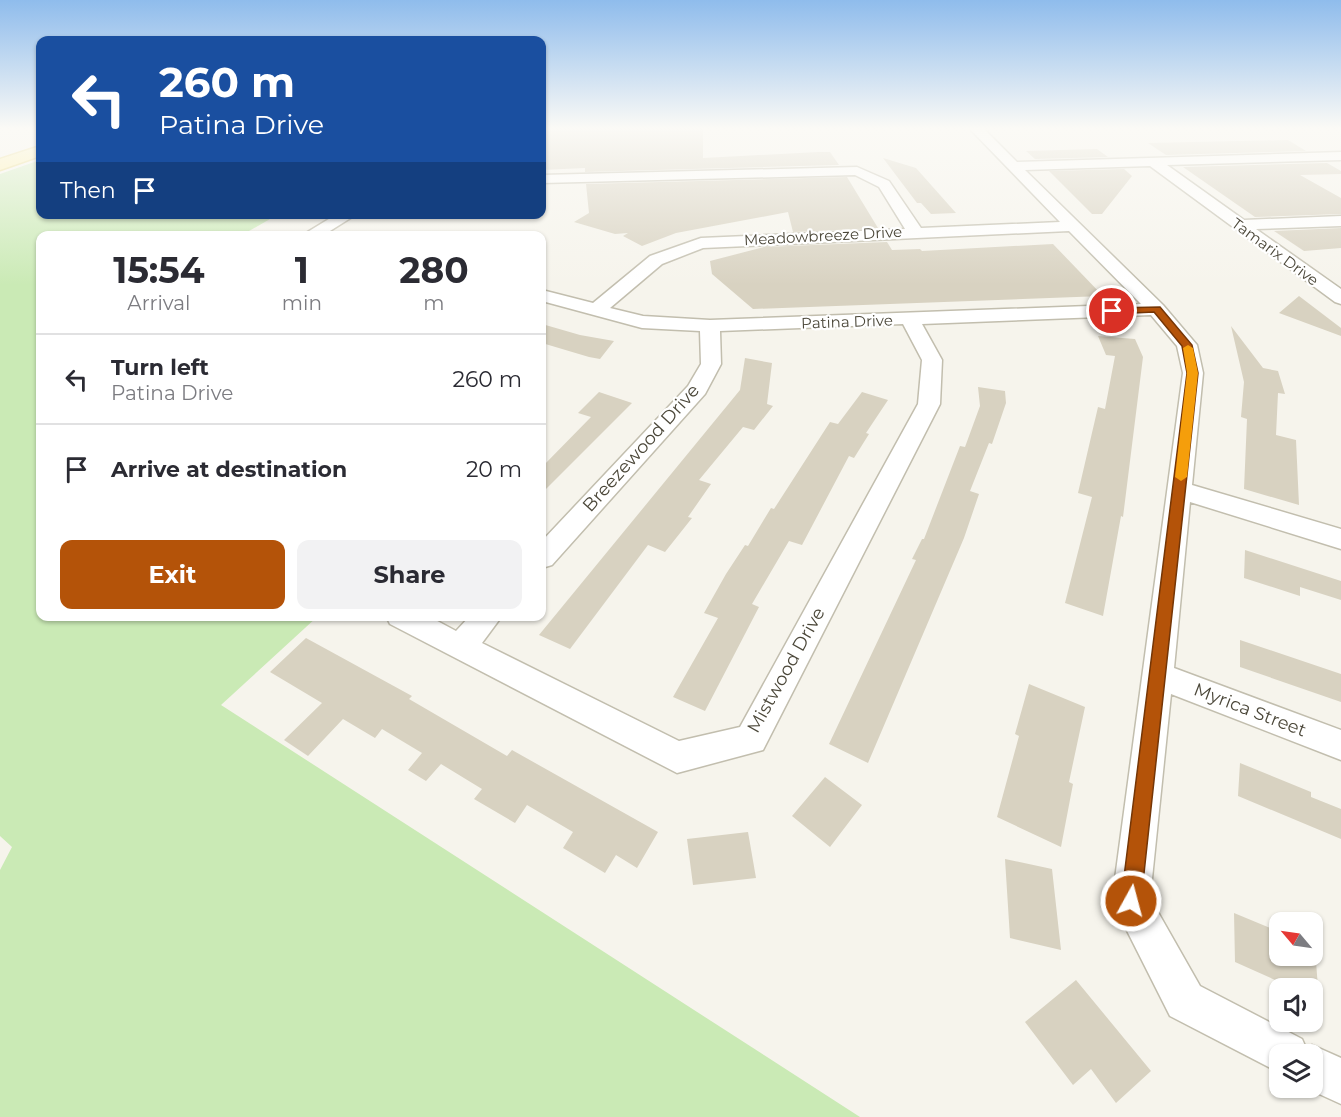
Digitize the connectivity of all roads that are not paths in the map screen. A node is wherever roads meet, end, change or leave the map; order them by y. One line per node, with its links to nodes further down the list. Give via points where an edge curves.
1 (621, 180): 5 (street)
2 (876, 180): 11 (street, via 884,184)
3 (1026, 180): 9 (street)
4 (1177, 180): 8 (street, Tamarix Drive)
5 (547, 183)
6 (342, 219): 10 (street)
7 (1341, 221): 8 (street)
8 (1238, 225): 13 (street, Tamarix Drive)
9 (1073, 226): 11 (street, Meadowbreeze Drive); 14 (street)
10 (324, 231)
11 (915, 232): 15 (street, Meadowbreeze Drive, via 701,243 656,260)
12 (546, 297): 15 (street, Patina Drive)
13 (1341, 298)
14 (1156, 309): 16 (street, Patina Drive); 18 (street, via 1187,345 1193,373)
15 (595, 311): 17 (street, Patina Drive, via 642,322)
16 (910, 320): 17 (street, Patina Drive); 23 (street, Mistwood Drive, via 932,360 929,404 751,739 677,757)
17 (710, 326): 20 (street, Breezewood Drive, via 711,364 697,389)
18 (1179, 490): 19 (street); 24 (street)
19 (1341, 539)
20 (546, 554)
21 (410, 621): 23 (street, Mistwood Drive)
22 (483, 621): 23 (street)
23 (460, 647)
24 (1159, 676): 25 (street, Myrica Street); 26 (street, via 1131,901 1185,1002)
25 (1341, 744)
26 (1269, 1045)
27 (1323, 1073): 28 (street)
28 (1341, 1082)

